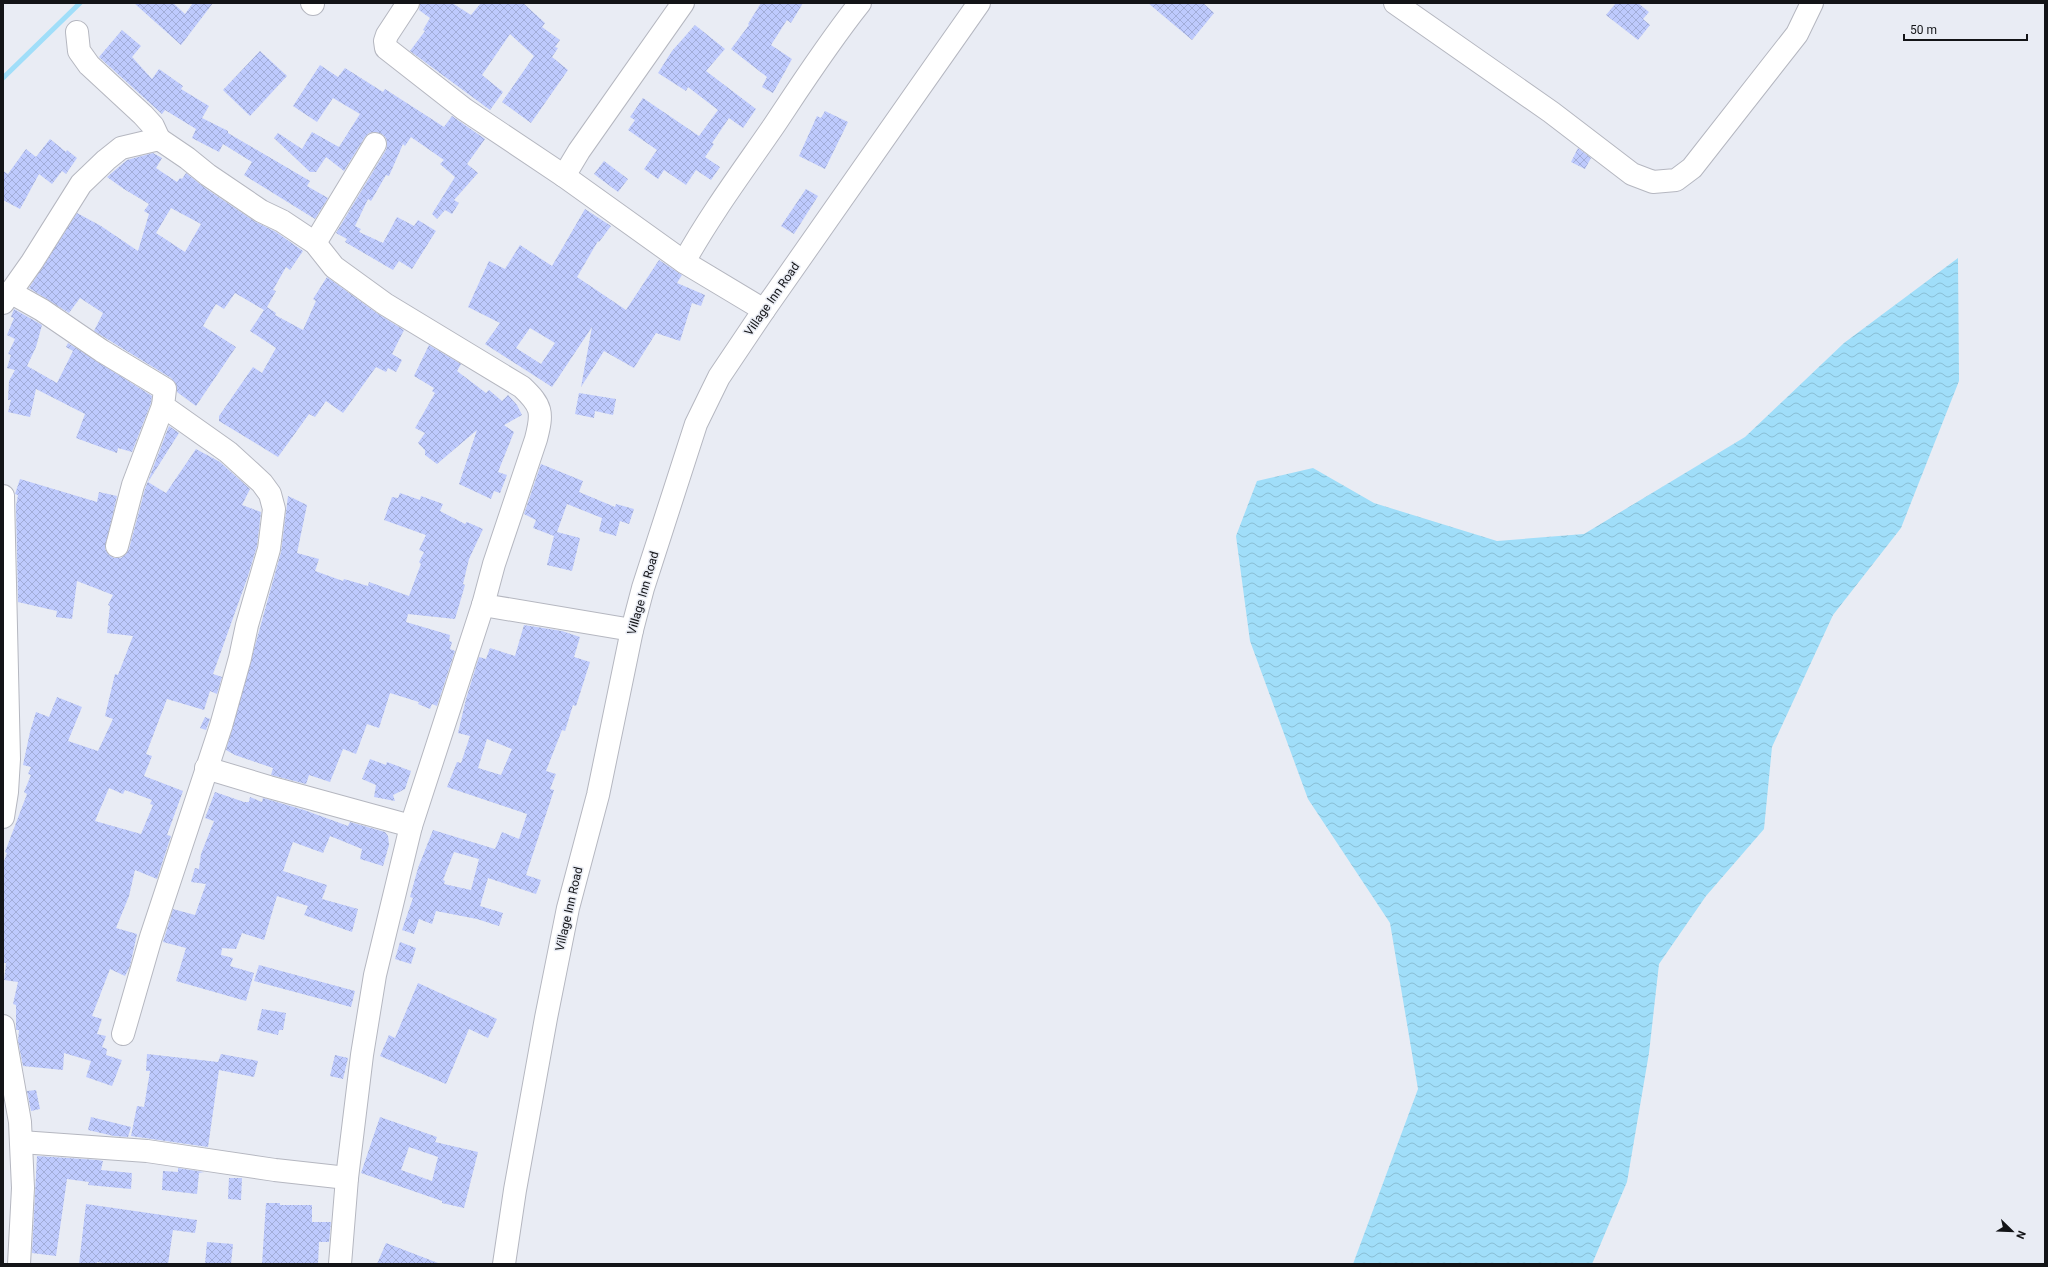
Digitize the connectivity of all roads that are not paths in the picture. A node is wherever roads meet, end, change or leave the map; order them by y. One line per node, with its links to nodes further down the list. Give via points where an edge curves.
1 (408, 3): 10 (street, via 385,41 386,48 464,109)
2 (683, 3): 10 (street, via 578,151)
3 (860, 3): 12 (street, via 821,54 726,193)
4 (979, 3): 14 (street, Village Inn Road)
5 (1395, 3): 6 (street, via 1551,112 1632,174 1653,182 1676,180 1692,168 1797,34)
6 (1812, 3)
7 (77, 32): 8 (street, via 79,51 89,65 143,115 153,126)
8 (159, 139): 11 (street, via 261,211); 13 (street, via 121,148 81,184)
9 (375, 144): 11 (street)
10 (564, 176): 12 (street)
11 (315, 242): 18 (street, via 334,267 385,304 522,387 540,408 536,439)
12 (684, 262): 14 (street)
13 (6, 298): 15 (street, via 42,310 164,389)
14 (764, 310): 19 (street, Village Inn Road, via 719,377 696,424)
15 (163, 406): 17 (street, via 133,485); 20 (street, via 228,452 262,483 270,494 274,509 269,549 234,681)
16 (3, 496): 21 (street, via 9,759)
17 (117, 546)
18 (483, 605): 19 (street); 22 (street)
19 (632, 630): 29 (street, Village Inn Road, via 598,795 568,908 547,1011)
20 (206, 768): 22 (street); 24 (street, via 151,937)
21 (3, 817)
22 (411, 826): 26 (street, via 375,975)
23 (3, 1026): 25 (street, via 20,1122)
24 (123, 1034)
25 (21, 1142): 26 (street, via 147,1151); 27 (street, via 23,1188)
26 (347, 1178): 28 (street)
27 (19, 1264)
28 (340, 1264)
29 (504, 1264)

